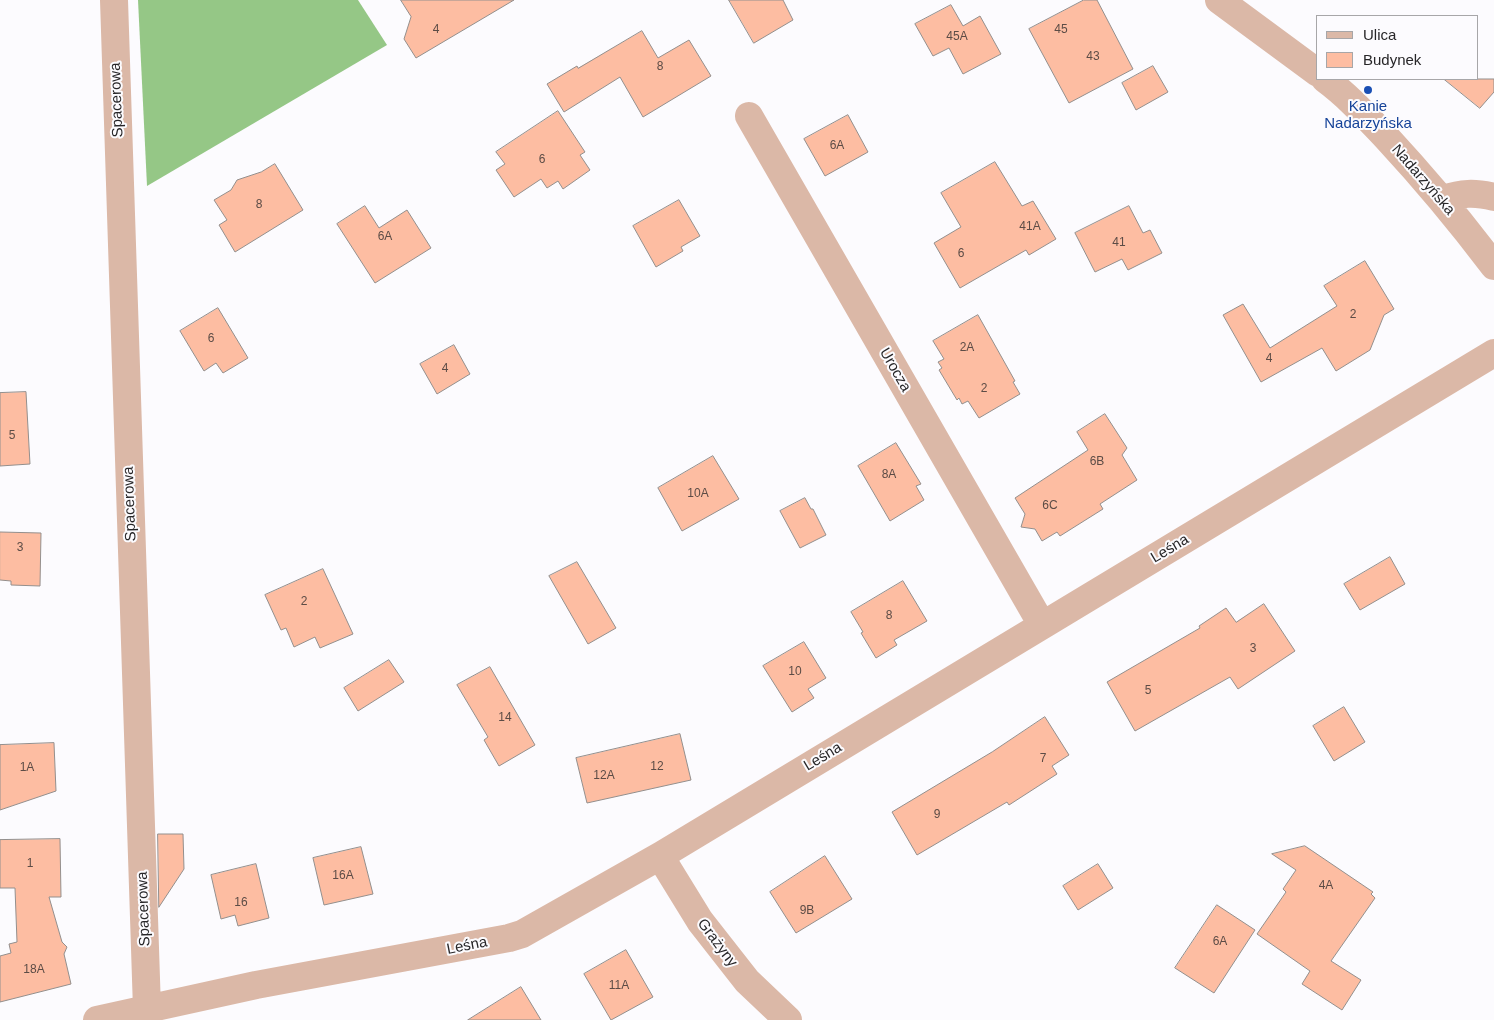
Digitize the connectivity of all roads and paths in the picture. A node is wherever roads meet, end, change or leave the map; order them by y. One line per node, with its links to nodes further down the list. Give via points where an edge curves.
1 (114, 0): 12 (street, Spacerowa)
2 (1219, 0): 3 (street)
3 (1316, 73)
4 (1326, 80): 7 (street, Nadarzyńska, via 1352,102)
5 (749, 116): 10 (street, Urocza)
6 (1494, 197): 7 (street, via 1461,193)
7 (1442, 199): 8 (street, Nadarzyńska)
8 (1494, 266)
9 (1494, 353): 10 (street, Leśna)
10 (1042, 625): 11 (street, Leśna)
11 (660, 856): 12 (street, Leśna, via 510,938 256,985); 14 (street, Grażyny, via 700,921 741,974)
12 (147, 1009): 13 (street, Leśna)
13 (97, 1020)
14 (788, 1020)

